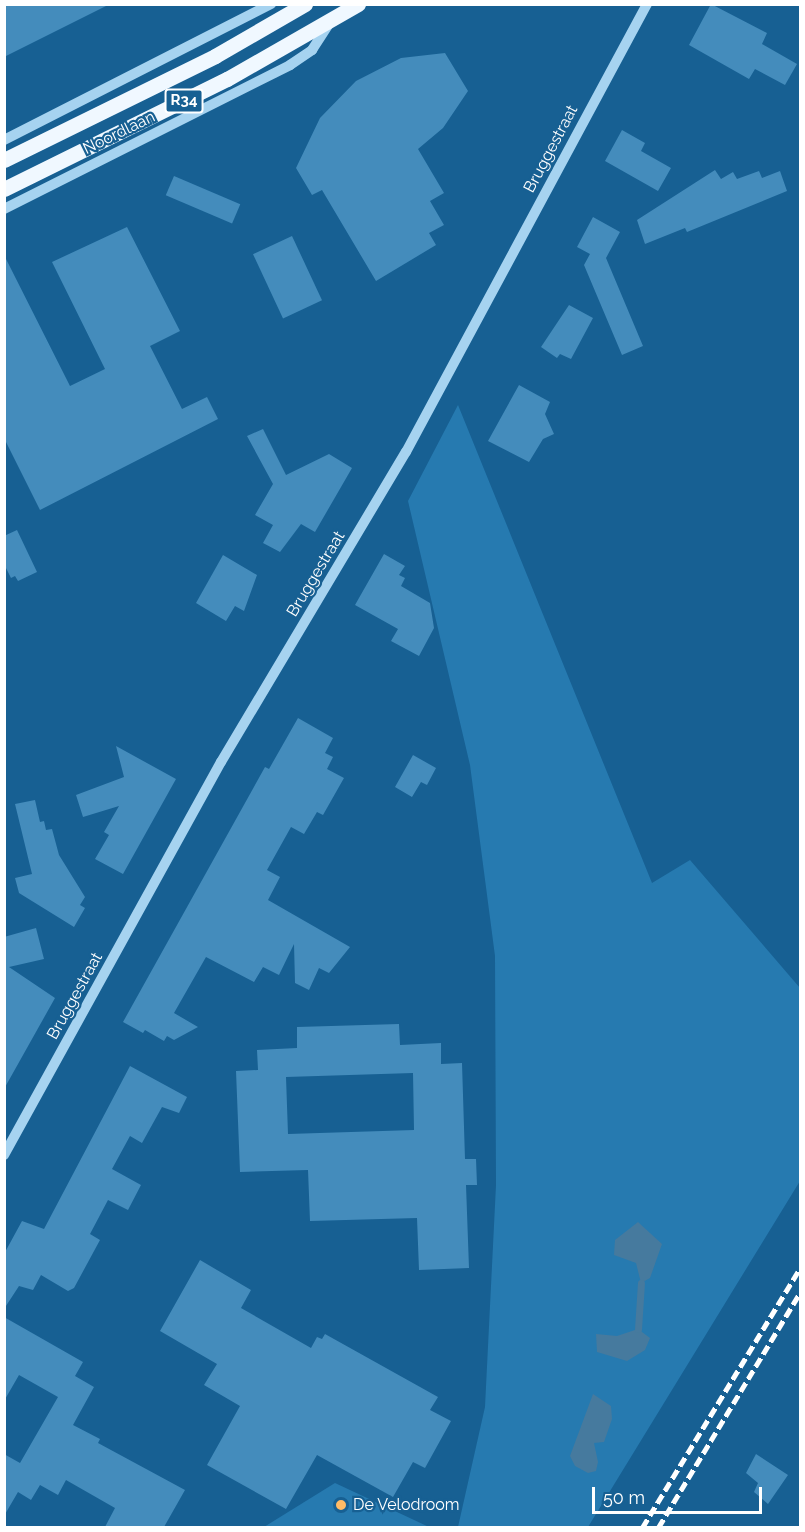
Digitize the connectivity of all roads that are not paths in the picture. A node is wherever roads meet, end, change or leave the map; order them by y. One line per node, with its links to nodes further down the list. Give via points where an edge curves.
1 (271, 4): 6 (street)
2 (305, 4): 7 (main road, Noordlaan / R34, via 215,56)
3 (358, 4): 5 (main road, Noordlaan / R34)
4 (645, 6): 10 (street, Bruggestraat, via 406,452 221,762)
5 (330, 22): 8 (main road, Noordlaan / R34, via 227,79); 9 (street, Noordlaan, via 312,50 290,65)
6 (4, 140)
7 (4, 160)
8 (4, 189)
9 (4, 209)
10 (4, 1155)

